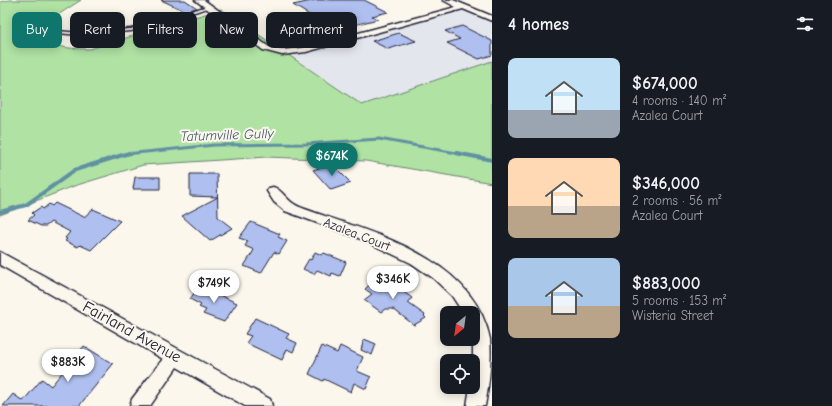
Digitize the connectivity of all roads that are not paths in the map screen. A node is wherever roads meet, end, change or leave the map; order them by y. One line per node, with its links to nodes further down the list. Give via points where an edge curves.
1 (199, 0): 3 (street)
2 (447, 0): 4 (street)
3 (209, 7): 4 (street, via 261,46 284,52 303,50); 6 (lane, via 131,30 79,34)
4 (463, 7): 5 (street)
5 (492, 19)
6 (62, 32)
7 (273, 191): 9 (street, Azalea Court, via 290,208 392,246 433,269 457,292)
8 (0, 258): 11 (street, Fairland Avenue)
9 (467, 306)
10 (480, 335): 14 (street, via 484,359)
11 (175, 356): 12 (street); 13 (street, Fairland Avenue)
12 (139, 406)
13 (263, 406)
14 (476, 406)

